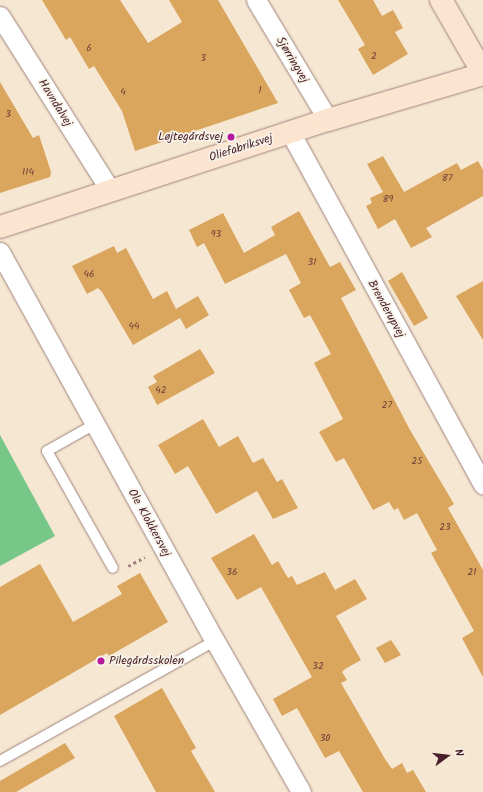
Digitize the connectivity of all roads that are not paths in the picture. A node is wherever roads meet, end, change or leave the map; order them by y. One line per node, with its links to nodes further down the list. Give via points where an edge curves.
1 (256, 0): 5 (street, Sjørringvej)
2 (442, 0): 4 (street)
3 (0, 16): 7 (street, Havndalvej)
4 (483, 73): 5 (street, Oliefabriksvej)
5 (328, 120): 6 (street, Oliefabriksvej)
6 (290, 132): 7 (street, Oliefabriksvej); 11 (street, Brenderupvej)
7 (110, 190): 8 (street, Oliefabriksvej)
8 (0, 227)
9 (0, 252): 10 (street, Ole Klokkersvej)
10 (95, 424): 12 (lane, via 47,451); 13 (street, Ole Klokkersvej)
11 (483, 485)
12 (113, 568)
13 (215, 641): 14 (lane); 15 (street, Ole Klokkersvej)
14 (0, 761)
15 (301, 792)

